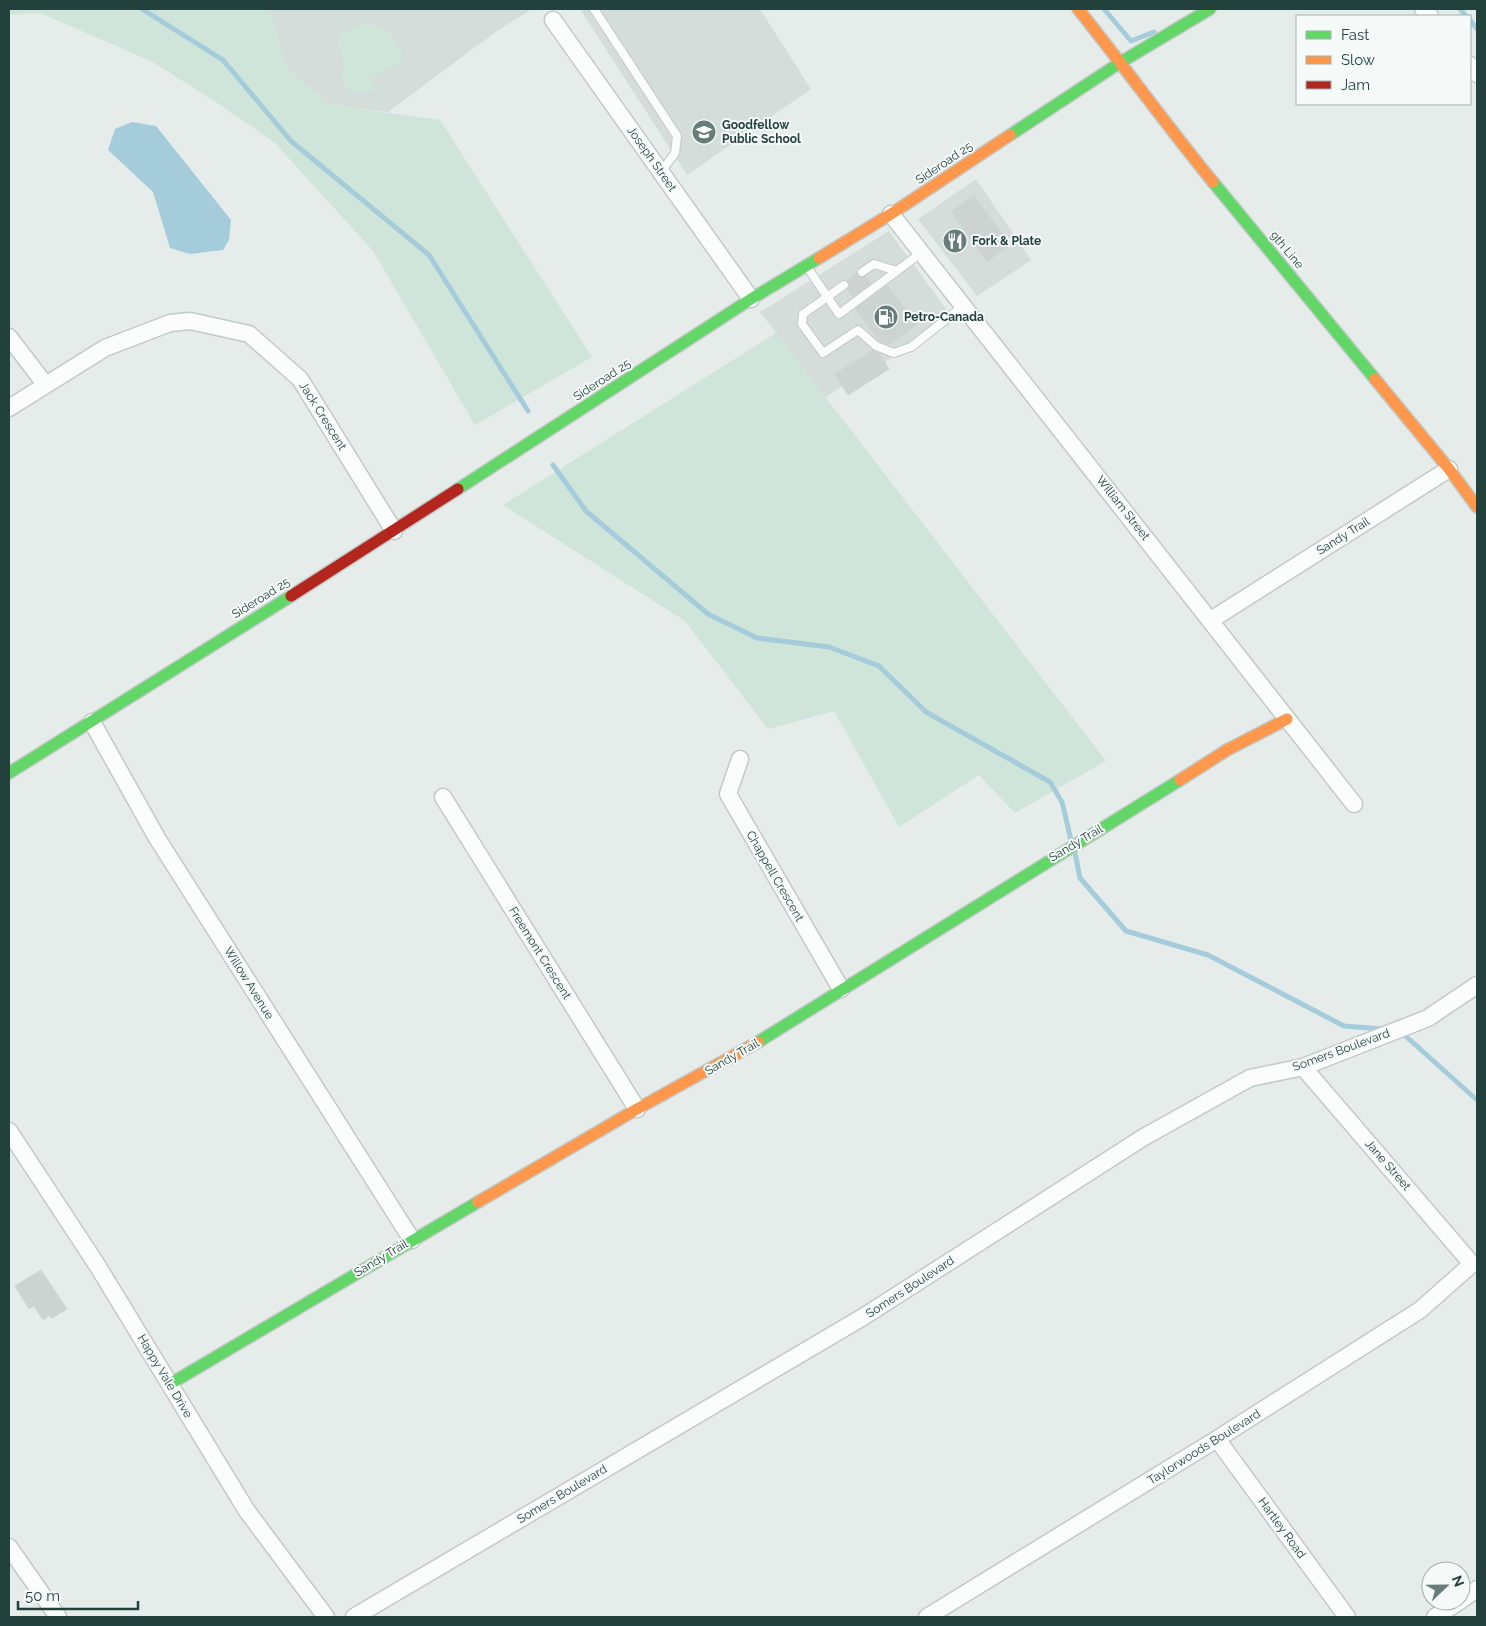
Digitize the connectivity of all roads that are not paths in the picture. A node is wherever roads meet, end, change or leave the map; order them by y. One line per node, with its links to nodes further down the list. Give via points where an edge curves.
1 (594, 9): 6 (lane, via 677,136 675,153)
2 (1078, 9): 5 (street, 9th Line)
3 (1210, 9): 5 (street, Sideroad 25, via 1170,36)
4 (553, 20): 6 (street, Joseph Street)
5 (1121, 62): 7 (street, Sideroad 25); 19 (street, 9th Line, via 1170,130)
6 (661, 172): 14 (street, Joseph Street)
7 (891, 214): 8 (street, William Street); 9 (street, Sideroad 25)
8 (921, 253): 10 (lane); 15 (street, William Street)
9 (806, 266): 13 (lane); 14 (street, Sideroad 25)
10 (897, 271): 11 (lane, via 874,264); 13 (lane, via 839,314)
11 (862, 272)
12 (844, 285): 13 (lane)
13 (827, 297): 15 (lane, via 803,314 802,324 823,352 858,330 876,346 894,353 911,347)
14 (751, 299): 21 (street, Sideroad 25)
15 (963, 306): 22 (street, William Street)
16 (9, 337): 17 (street)
17 (45, 384): 18 (street, Jack Crescent); 21 (street, Jack Crescent, via 105,348 170,323 190,321 250,334 300,379)
18 (9, 408)
19 (1449, 469): 20 (street, 9th Line); 22 (street, Sandy Trail)
20 (1477, 507)
21 (394, 531): 24 (street, Sideroad 25)
22 (1211, 620): 23 (street, William Street)
23 (1287, 719): 28 (street, William Street); 30 (street, Sandy Trail, via 1219,755)
24 (92, 722): 26 (street, Sideroad 25); 34 (street, Willow Avenue, via 157,838)
25 (740, 759): 30 (street, Chappell Crescent, via 728,794)
26 (9, 774)
27 (443, 797): 32 (street, Freemont Crescent)
28 (1354, 804)
29 (1477, 985): 31 (street, Somers Boulevard, via 1428,1018)
30 (841, 990): 32 (street, Sandy Trail, via 733,1058)
31 (1303, 1067): 35 (street, Jane Street); 41 (street, Somers Boulevard, via 1250,1078 1144,1137 863,1316)
32 (637, 1108): 34 (street, Sandy Trail)
33 (9, 1131): 36 (street, Happy Vale Drive)
34 (412, 1240): 36 (street, Sandy Trail)
35 (1472, 1264): 37 (street, Taylorwoods Boulevard, via 1420,1310)
36 (170, 1384): 40 (street, Happy Vale Drive, via 247,1511)
37 (1217, 1439): 42 (street, Taylorwoods Boulevard); 43 (street, Hartley Road)
38 (11, 1553): 39 (street)
39 (58, 1617)
40 (326, 1617)
41 (354, 1617)
42 (927, 1617)
43 (1347, 1617)

